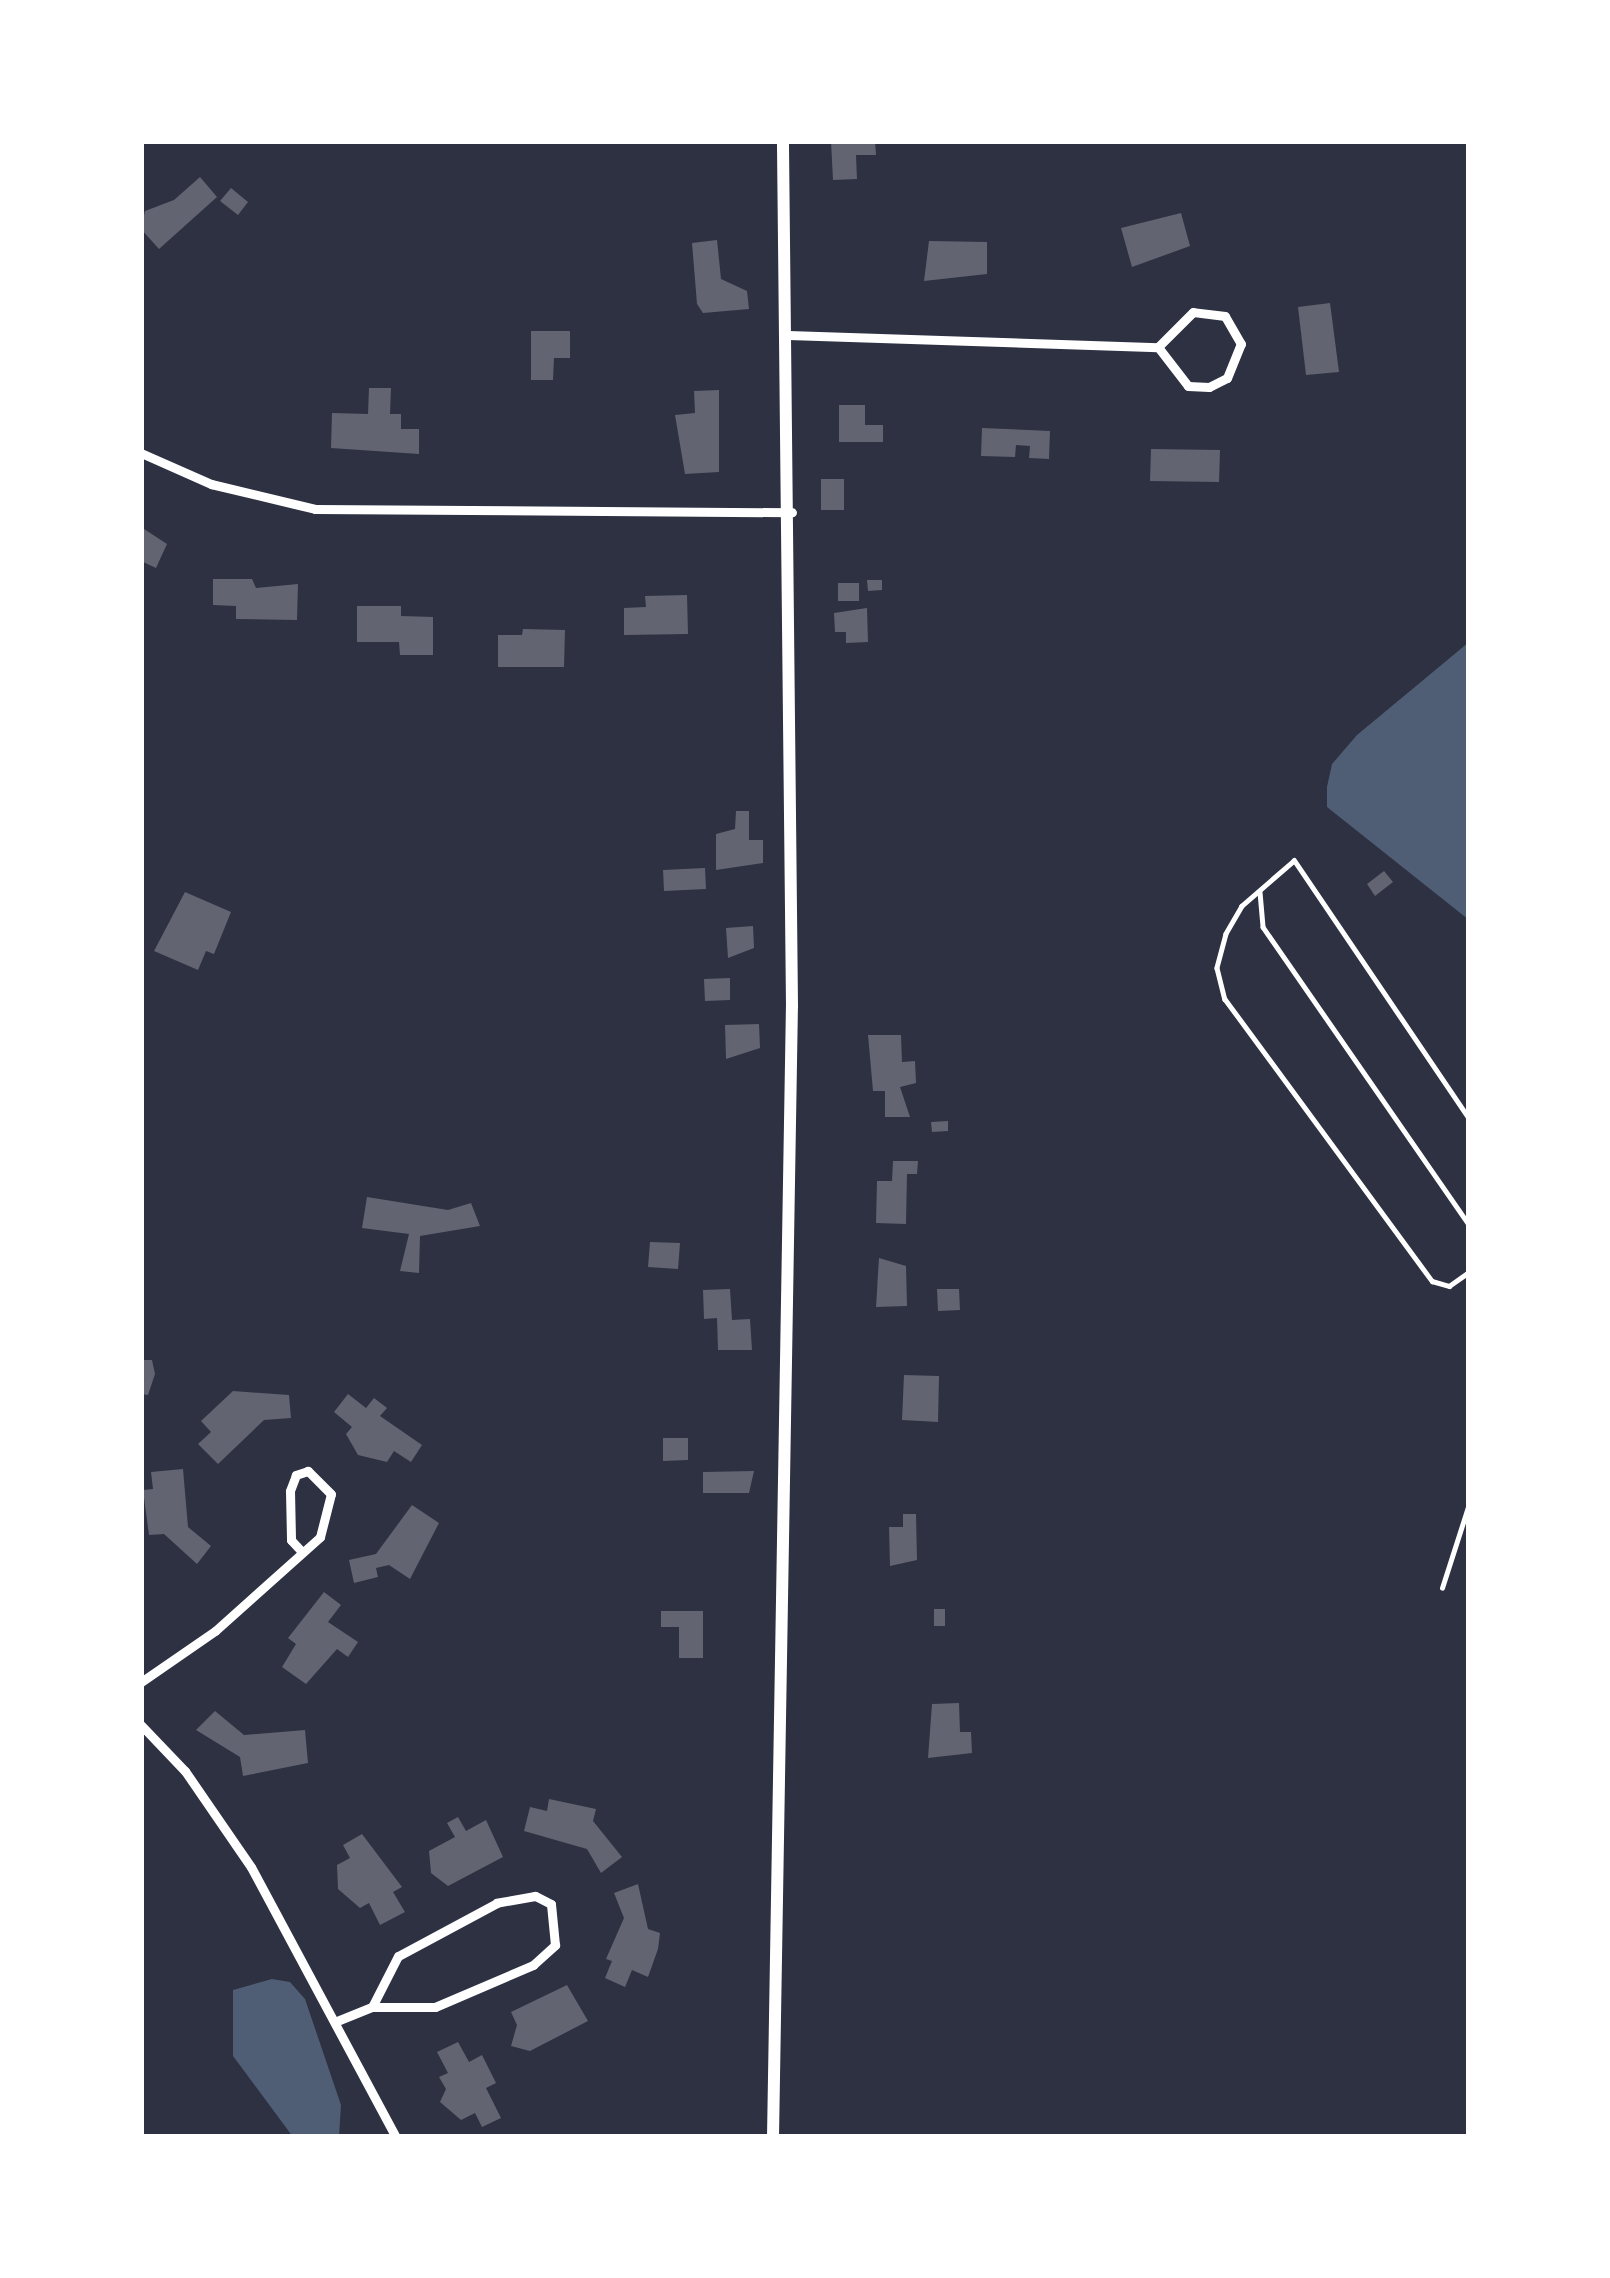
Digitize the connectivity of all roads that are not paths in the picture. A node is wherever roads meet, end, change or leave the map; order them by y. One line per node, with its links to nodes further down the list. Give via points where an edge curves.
1 (783, 141): 2 (street)
2 (788, 335): 3 (street); 5 (street)
3 (1158, 347): 3 (street, via 1188,386 1209,387 1227,378 1241,344 1225,316 1193,312)
4 (141, 453): 5 (street, via 211,484 315,509)
5 (792, 512): 18 (street)
6 (1260, 889): 7 (lane, via 1294,861); 8 (lane, via 1262,927); 9 (lane, via 1226,934 1217,968 1225,999 1432,1281 1449,1286)
7 (1468, 1116)
8 (1469, 1224)
9 (1469, 1272)
10 (1469, 1504): 12 (lane)
11 (302, 1552): 11 (street, via 320,1537 331,1494 308,1471 290,1491 291,1540); 13 (street, via 215,1631)
12 (1442, 1588)
13 (141, 1682)
14 (141, 1725): 16 (street, via 185,1771 251,1868)
15 (372, 2007): 15 (street, via 435,2008 532,1965 555,1945 551,1904 535,1895 497,1903 398,1955); 16 (street)
16 (337, 2021): 17 (street)
17 (397, 2137)
18 (773, 2137)

